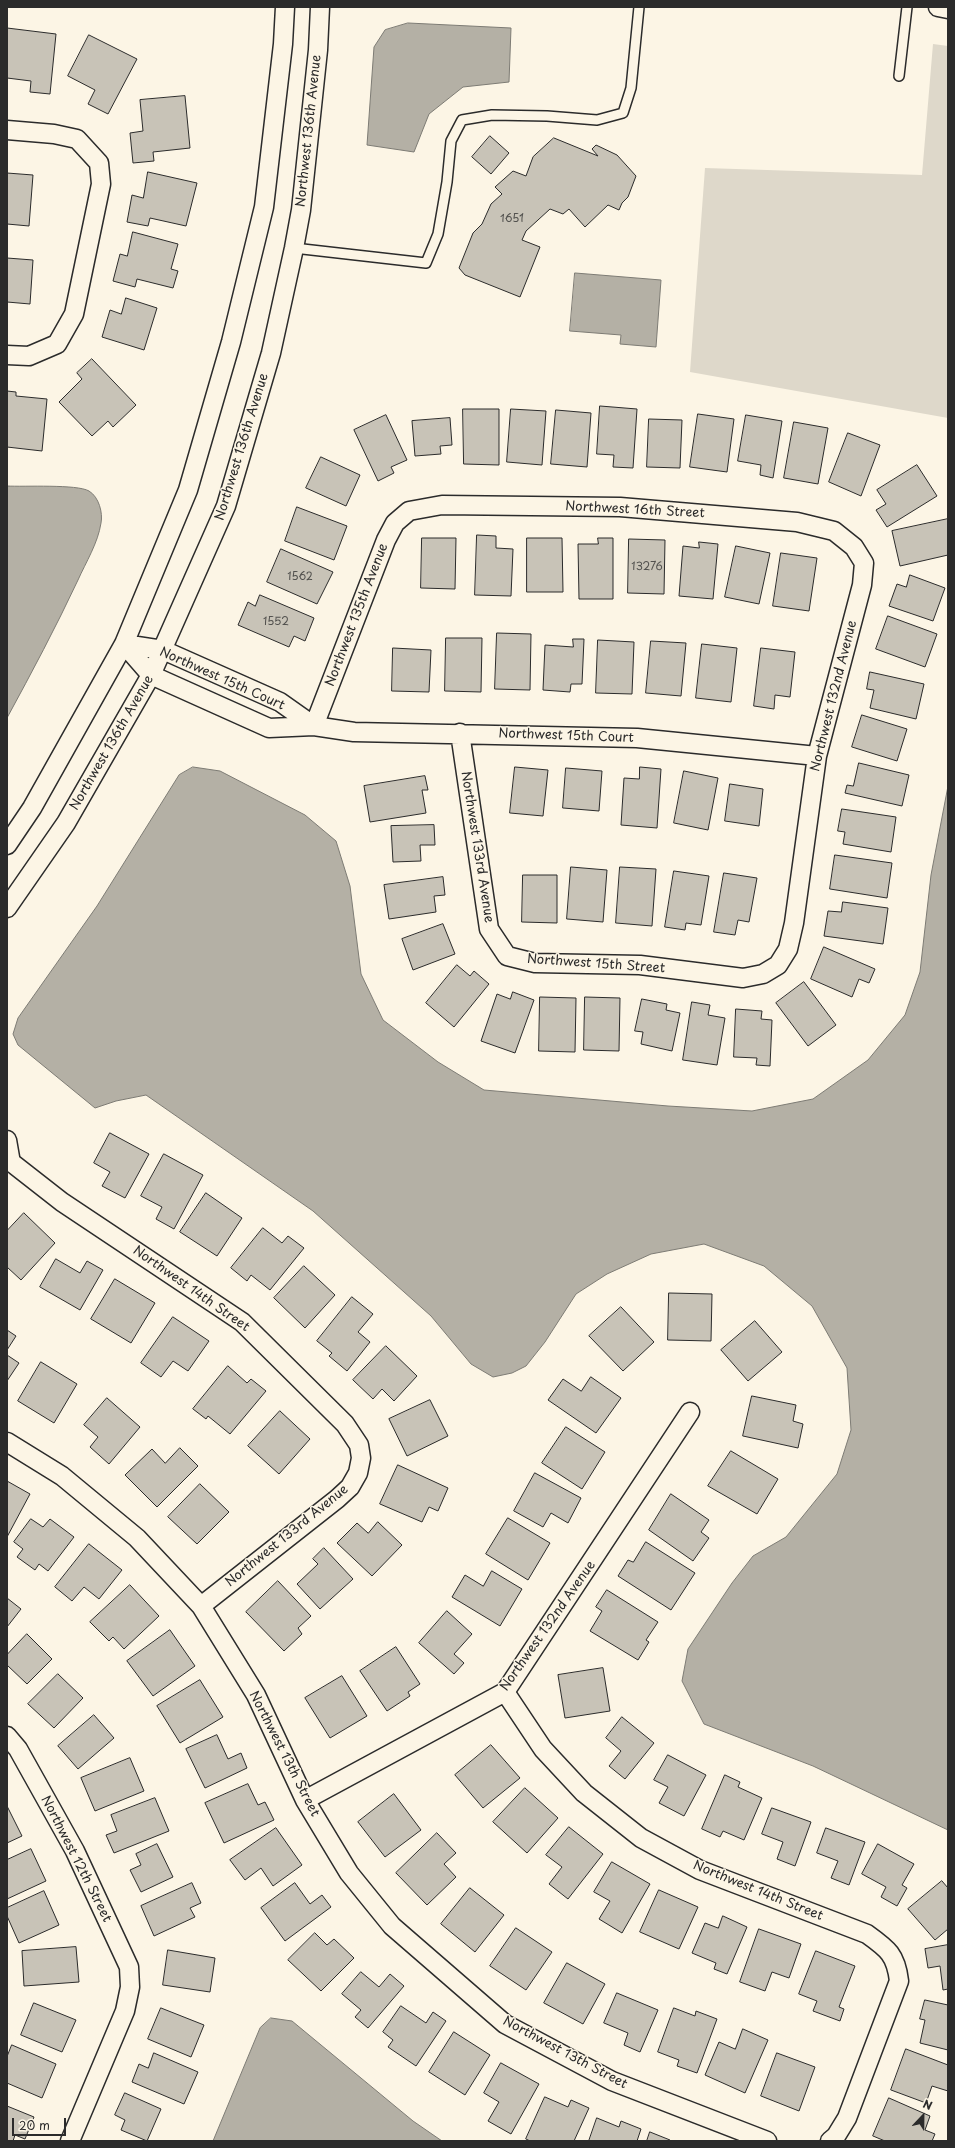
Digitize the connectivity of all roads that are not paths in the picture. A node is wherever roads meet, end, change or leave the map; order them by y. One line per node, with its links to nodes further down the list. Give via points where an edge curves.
1 (285, 7): 13 (street, via 264,207 233,335 188,490)
2 (320, 7): 9 (street, Northwest 136th Avenue, via 318,57 301,210)
3 (639, 7): 9 (lane, via 631,88 623,113 597,120 492,115 462,120 451,141 438,234 426,263)
4 (907, 7): 7 (lane)
5 (938, 7): 6 (street)
6 (948, 9)
7 (899, 76)
8 (7, 130): 10 (street, via 54,134 77,139 99,163 102,184 74,314 57,344 29,356)
9 (294, 248): 14 (street, Northwest 136th Avenue, via 271,353 226,506)
10 (7, 355)
11 (409, 511): 12 (street, Northwest 16th Street, via 442,505 620,507 797,522 834,531); 16 (street, Northwest 135th Avenue, via 395,523 386,540)
12 (854, 546): 18 (street, Northwest 132nd Avenue, via 864,563 862,586)
13 (124, 644): 14 (street, Northwest 15th Court); 15 (street, Northwest 15th Court); 19 (street, via 32,808)
14 (163, 650): 15 (street, Northwest 136th Avenue); 16 (street, Northwest 15th Court, via 280,702)
15 (151, 675): 16 (street, Northwest 15th Court, via 269,728); 20 (street, Northwest 136th Avenue, via 66,823)
16 (314, 726): 17 (street, Northwest 15th Court, via 354,732)
17 (460, 734): 18 (street, Northwest 15th Court, via 637,738); 21 (street, Northwest 133rd Avenue, via 489,929)
18 (817, 756): 22 (street, Northwest 132nd Avenue, via 794,923 788,949)
19 (7, 845)
20 (7, 908)
21 (507, 956): 22 (street, Northwest 15th Street, via 535,963 640,965 744,978 763,974)
22 (778, 965)
23 (7, 1140): 24 (street, Northwest 14th Street)
24 (8, 1163): 27 (street, Northwest 14th Street, via 242,1322 345,1424 359,1445)
25 (690, 1412): 29 (street, Northwest 132nd Avenue)
26 (7, 1442): 28 (street, Northwest 13th Street, via 62,1476 137,1538)
27 (361, 1458): 28 (street, Northwest 133rd Avenue, via 358,1473 350,1487)
28 (201, 1606): 31 (street, Northwest 13th Street, via 256,1696)
29 (505, 1692): 31 (street, Northwest 132nd Avenue); 34 (street, Northwest 14th Street, via 543,1749 584,1793 641,1838 700,1870 867,1934 888,1950 897,1965 899,1981 850,2110 836,2136)
30 (7, 1736): 32 (street, Northwest 12th Street, via 18,1749 75,1851 129,1967 130,1987 125,2011)
31 (305, 1800): 33 (street, Northwest 13th Street, via 349,1873 392,1926 505,2024 612,2081)
32 (70, 2141)
33 (767, 2141)
34 (830, 2141)

